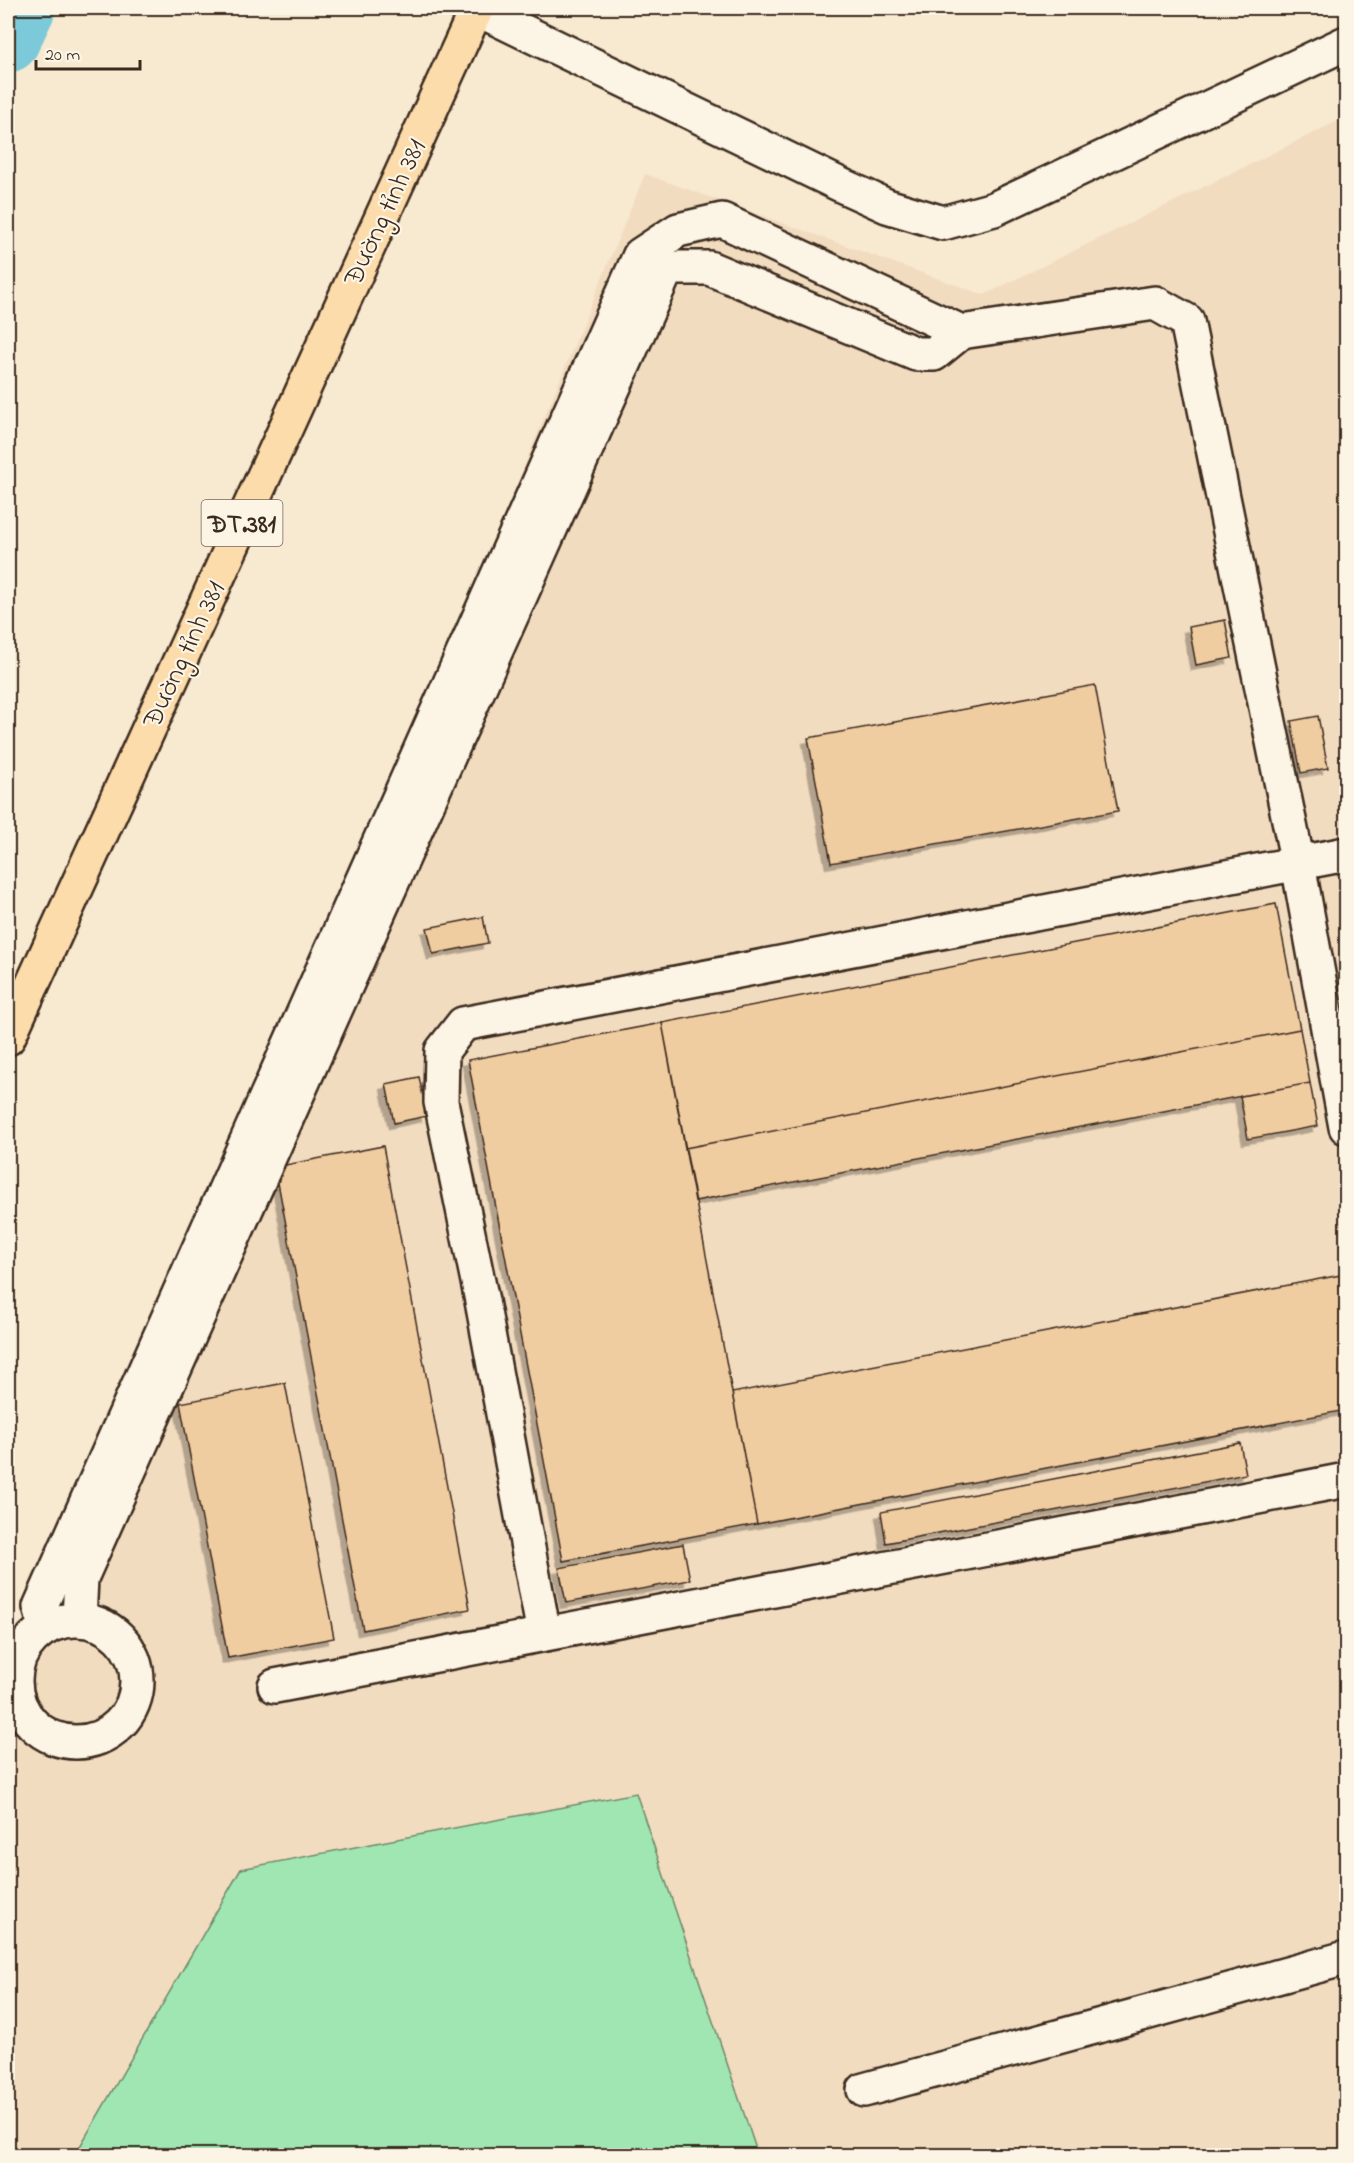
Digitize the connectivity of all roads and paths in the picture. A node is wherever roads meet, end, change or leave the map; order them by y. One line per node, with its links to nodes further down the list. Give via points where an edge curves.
1 (477, 8): 2 (street, via 843,186 887,206 943,223 994,209); 8 (main road, Đường tỉnh 381 / ĐT.381)
2 (1347, 43)
3 (678, 230): 4 (street); 5 (street, via 722,220); 12 (street, via 640,255 40,1607)
4 (667, 268): 5 (street, via 709,268 916,354 934,354); 11 (street, via 81,1578)
5 (961, 332): 7 (street, via 1155,303 1187,321)
6 (1347, 854): 7 (street)
7 (1298, 864): 9 (street); 13 (street, via 463,1024 442,1050 441,1102)
8 (8, 1038)
9 (1347, 1127)
10 (1347, 1480): 13 (street)
11 (79, 1620): 12 (street); 12 (street, via 112,1631 129,1650 137,1674 131,1708 121,1723 92,1740 57,1739 41,1731 20,1704 16,1670 32,1640)
12 (46, 1629)
13 (544, 1634): 14 (street)
14 (275, 1686)
15 (1347, 1958): 16 (street)
16 (864, 2090)

